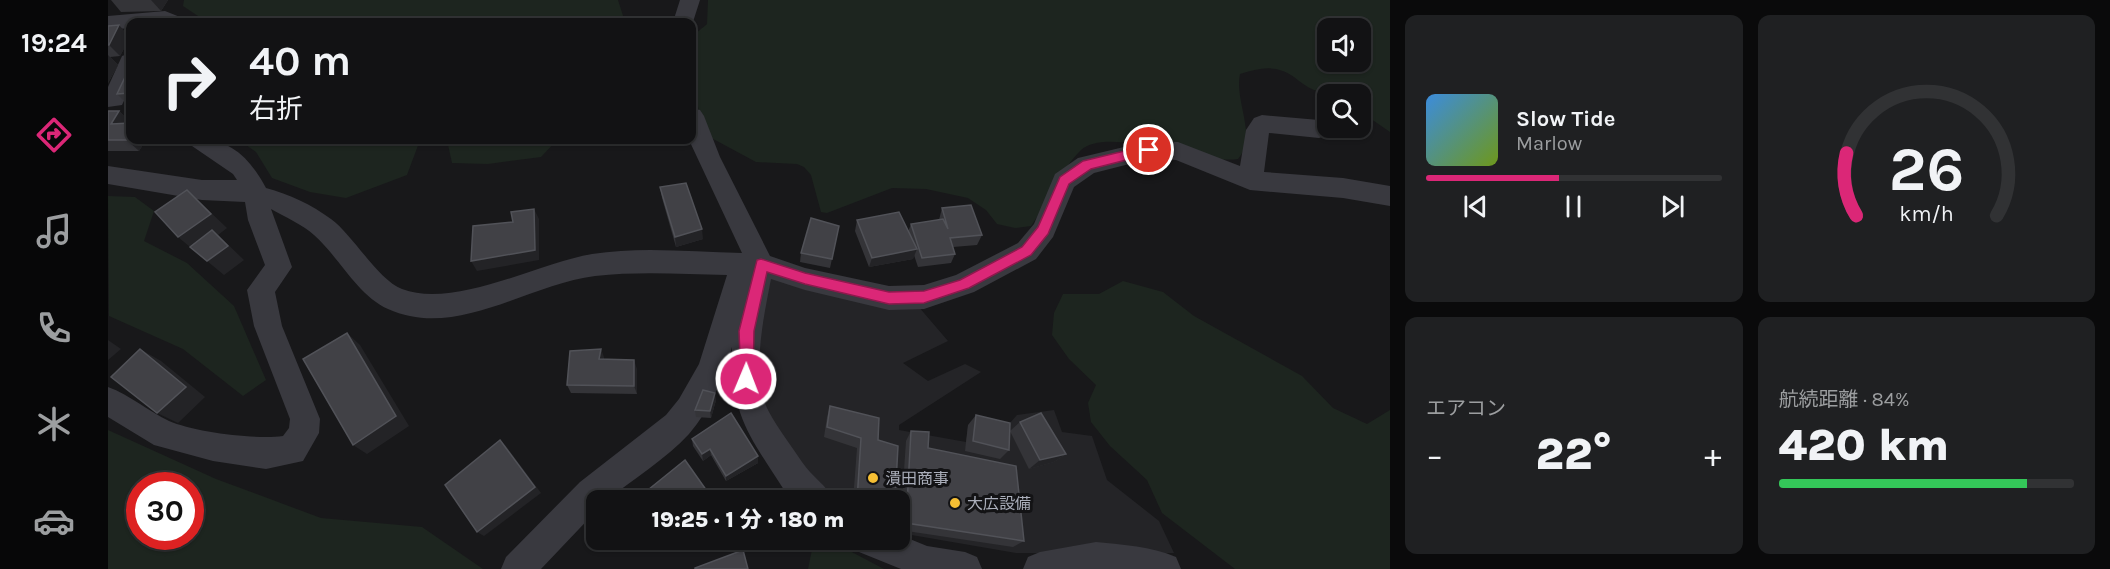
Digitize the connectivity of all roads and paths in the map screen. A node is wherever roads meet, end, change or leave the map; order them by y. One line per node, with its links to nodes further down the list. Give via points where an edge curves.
1 (112, 0): 3 (street)
2 (690, 0): 4 (street)
3 (108, 9)
4 (684, 18)
5 (126, 22): 6 (street)
6 (108, 23)
7 (126, 70): 8 (street, via 114,99)
8 (108, 99)
9 (696, 126): 18 (street)
10 (1317, 129): 13 (street, via 1259,117)
11 (206, 144): 15 (street, via 242,167)
12 (108, 176): 15 (street)
13 (1250, 180): 14 (street); 18 (street, via 1178,151 1149,150 1087,165 1064,181 1044,230 1027,251 964,284 924,297 889,298 805,279)
14 (1343, 188): 16 (street); 17 (street)
15 (255, 195): 18 (street, via 280,202 322,227 395,300 424,305 484,298 593,265); 19 (street, via 279,267 261,290 268,326 304,419 304,433 292,450 266,454 165,435)
16 (1390, 196)
17 (1390, 206)
18 (761, 264): 20 (street, via 747,331 746,379 754,415); 22 (street, via 740,275 712,368 690,409 677,425 591,493)
19 (108, 400)
20 (806, 490)
21 (895, 550): 23 (street, via 927,563)
22 (518, 569)
23 (965, 569)
24 (1040, 569): 25 (street, via 1096,559)
25 (1164, 569)

